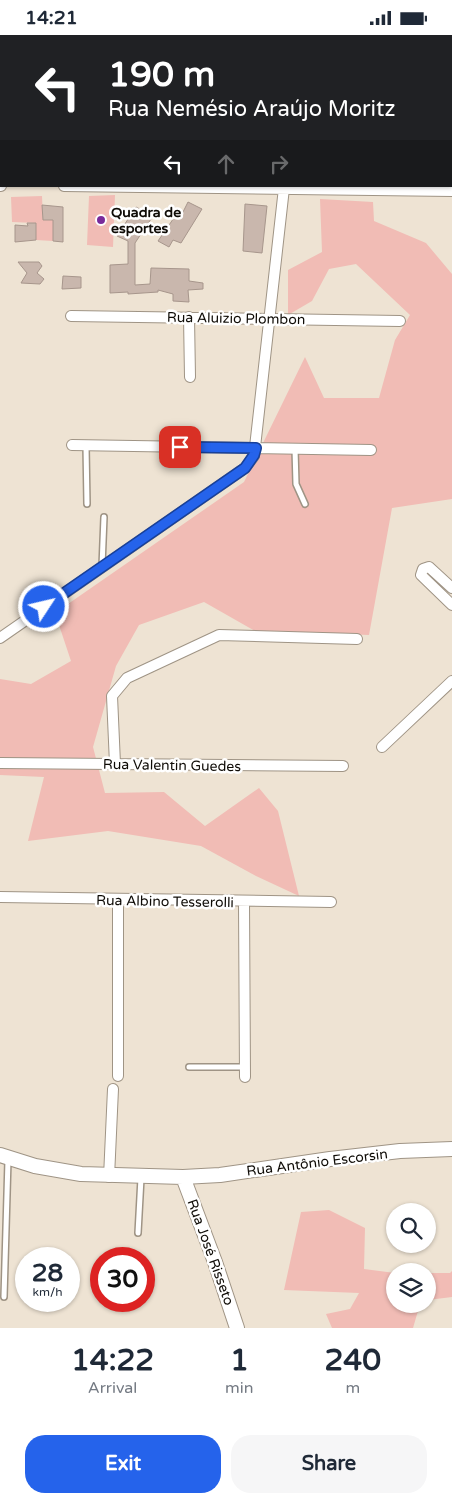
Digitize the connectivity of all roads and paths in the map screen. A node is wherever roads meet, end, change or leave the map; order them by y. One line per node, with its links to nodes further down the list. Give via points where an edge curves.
1 (174, 187): 2 (street)
2 (284, 188): 3 (street); 6 (street)
3 (452, 191)
4 (71, 316): 5 (street, Rua Aluizio Plombon)
5 (189, 317): 6 (street, Rua Aluizio Plombon); 8 (street)
6 (271, 319): 7 (street, Rua Aluizio Plombon); 11 (street)
7 (400, 321)
8 (190, 377)
9 (72, 445): 10 (street)
10 (86, 445): 11 (street); 14 (lane)
11 (256, 448): 12 (street); 17 (street, via 245,468)
12 (294, 449): 13 (street); 15 (lane, via 296,484)
13 (371, 450)
14 (87, 504)
15 (305, 504)
16 (104, 517): 17 (lane)
17 (102, 566): 20 (street)
18 (452, 588): 19 (street, via 429,567 423,569 421,575)
19 (452, 605)
20 (0, 637)
21 (357, 639): 25 (street, via 219,635 127,678 112,696)
22 (452, 681): 23 (street)
23 (382, 747)
24 (0, 763): 25 (street, Rua Valentin Guedes)
25 (115, 764): 26 (street, Rua Valentin Guedes)
26 (343, 767)
27 (0, 897): 28 (street, Rua Albino Tesserolli)
28 (118, 900): 29 (street, Rua Albino Tesserolli); 33 (street)
29 (244, 902): 30 (street, Rua Albino Tesserolli); 32 (street)
30 (331, 902)
31 (189, 1067): 32 (lane)
32 (245, 1072)
33 (118, 1076)
34 (113, 1089): 37 (street)
35 (452, 1149): 39 (main road, Rua Antônio Escorsin, via 400,1151)
36 (2, 1158): 37 (main road, Rua Antônio Escorsin, via 72,1173); 41 (lane)
37 (109, 1177): 38 (main road, Rua Antônio Escorsin)
38 (141, 1177): 39 (main road, Rua Antônio Escorsin); 40 (lane)
39 (183, 1177): 42 (main road, Rua José Risseto)
40 (138, 1233)
41 (4, 1297)
42 (237, 1328)

